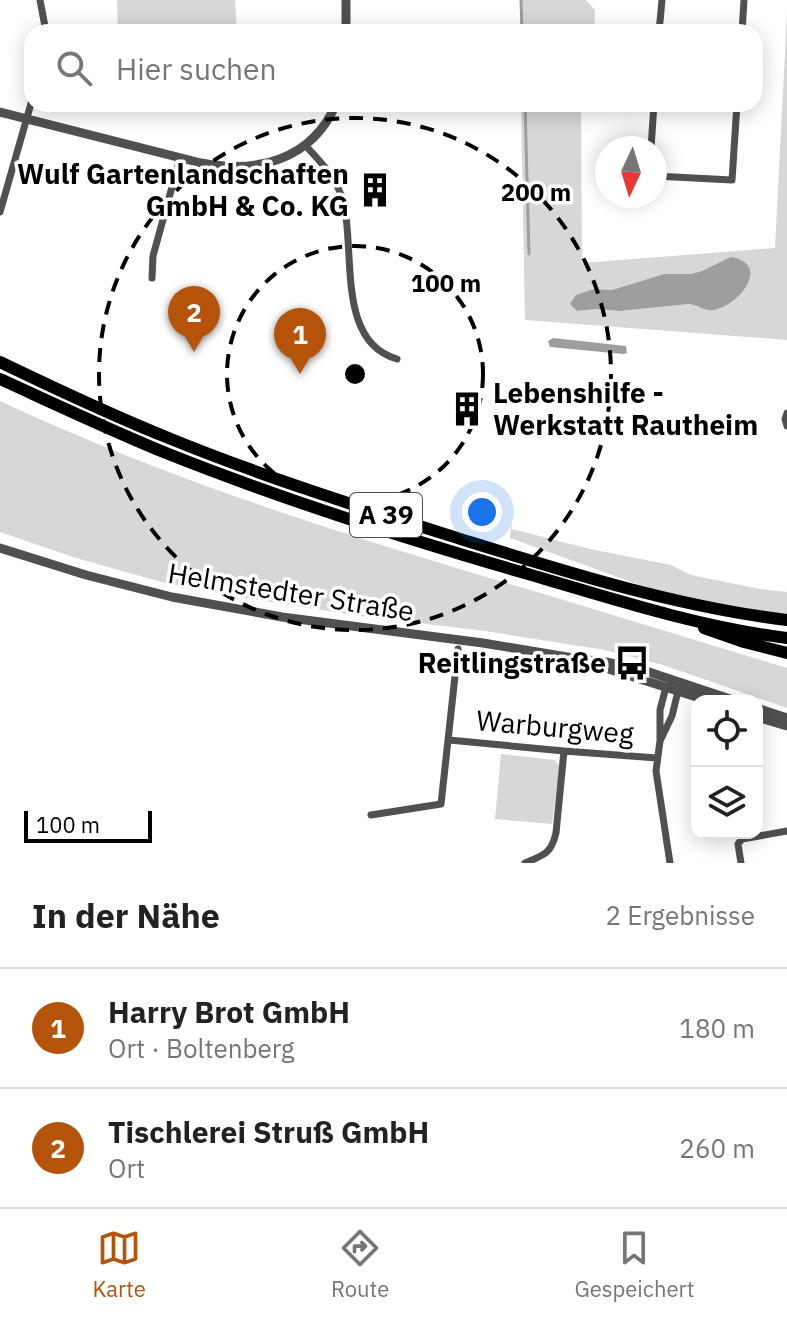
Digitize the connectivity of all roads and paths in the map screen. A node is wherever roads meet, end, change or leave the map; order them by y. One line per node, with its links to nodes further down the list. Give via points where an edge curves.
1 (40, 0): 5 (street)
2 (346, 0): 6 (street)
3 (662, 0): 7 (street)
4 (744, 0): 8 (street)
5 (44, 24)
6 (346, 24)
7 (660, 24)
8 (742, 24)
9 (0, 112): 14 (street)
10 (29, 112): 14 (street)
11 (332, 112): 16 (street)
12 (653, 112): 15 (street)
13 (736, 112): 18 (street, via 732,180)
14 (27, 118): 17 (street); 19 (street)
15 (652, 136)
16 (305, 145): 17 (street, via 258,166 216,166); 21 (street, via 340,193 351,289 363,331 384,355)
17 (180, 158): 20 (street, via 153,256)
18 (667, 177)
19 (0, 212)
20 (152, 278)
21 (397, 359)
22 (0, 362): 28 (highway, A 39, via 171,439 369,510 618,585 714,609)
23 (0, 379): 27 (highway, A 39, via 166,453 298,501 485,562)
24 (787, 413): 25 (street)
25 (787, 426)
26 (0, 548): 32 (street, Helmstedter Straße, via 186,599)
27 (679, 616): 29 (highway, A 39); 31 (highway, via 710,631)
28 (787, 620)
29 (787, 638)
30 (458, 649): 41 (street)
31 (787, 653)
32 (579, 659): 33 (street, Helmstedter Straße, via 606,662); 34 (street, Helmstedter Straße)
33 (679, 686): 34 (street, Helmstedter Straße); 35 (street, Helmstedter Straße); 36 (street, Helmstedter Straße); 42 (street)
34 (666, 687): 42 (street)
35 (697, 695)
36 (713, 695)
37 (763, 710): 38 (street)
38 (787, 718)
39 (763, 719): 40 (street)
40 (787, 726)
41 (449, 740): 43 (street, Warburgweg); 45 (street, via 441,804)
42 (660, 741): 44 (street)
43 (564, 751): 44 (street, Warburgweg); 47 (street, via 553,845)
44 (657, 758): 48 (street)
45 (371, 815)
46 (787, 831): 49 (street, via 742,839)
47 (525, 863)
48 (670, 863)
49 (741, 863)

